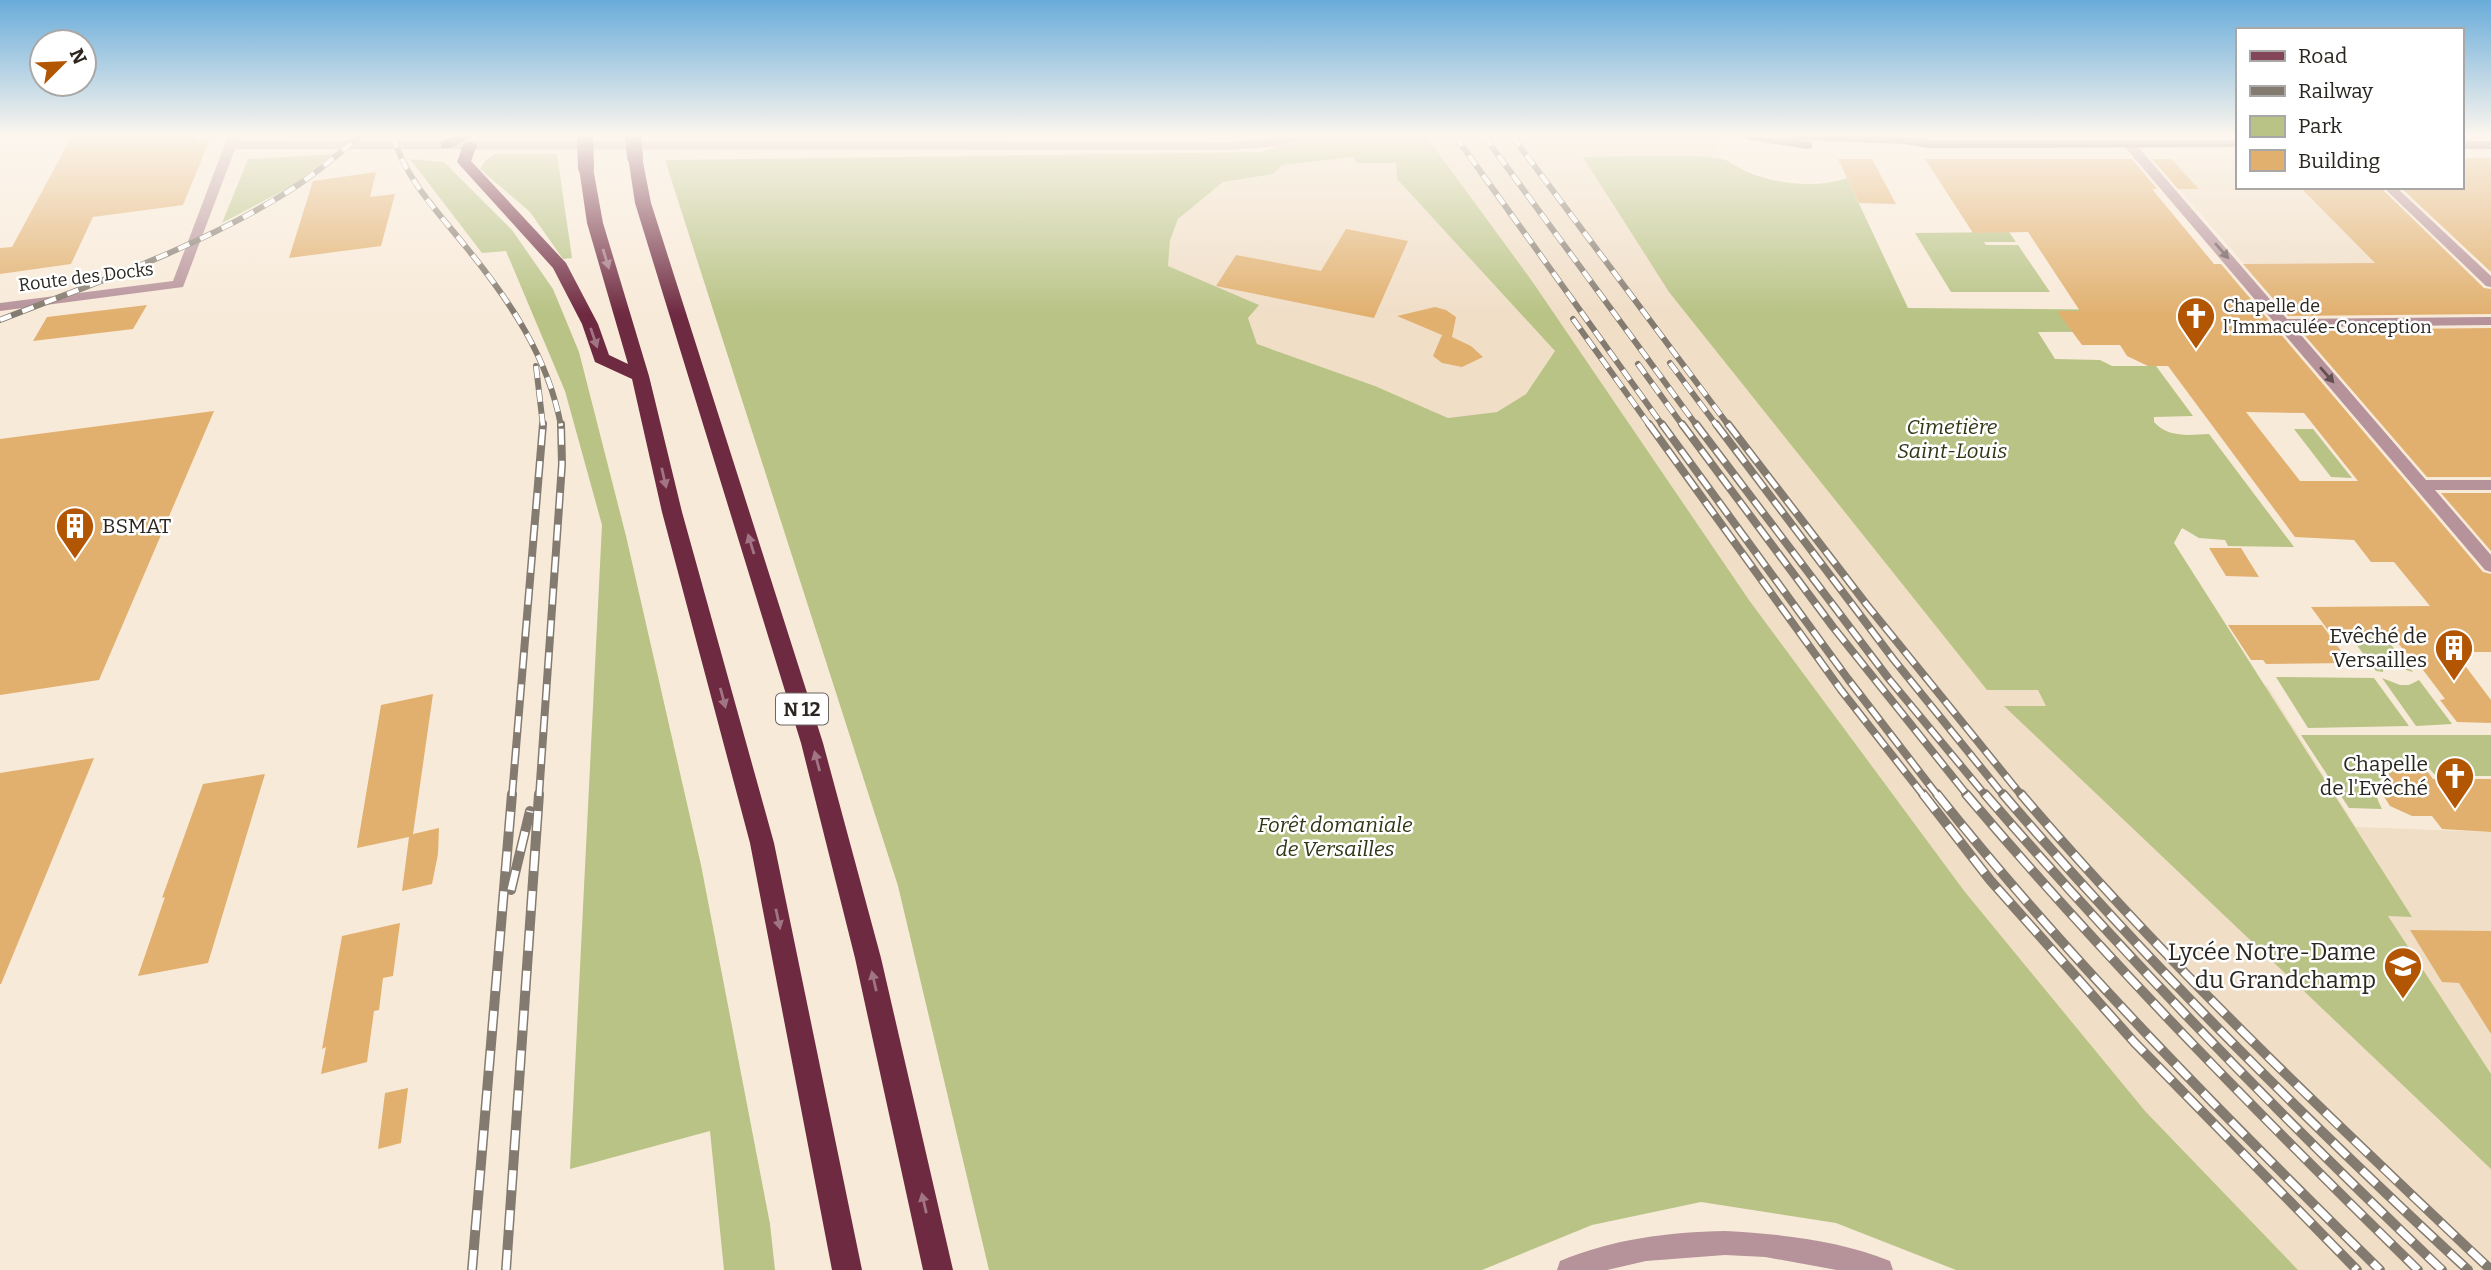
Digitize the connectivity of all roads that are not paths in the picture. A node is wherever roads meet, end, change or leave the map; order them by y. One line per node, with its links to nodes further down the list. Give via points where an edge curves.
1 (212, 195): 8 (street, Route des Docks, via 177,284)
2 (497, 195): 11 (highway, one-way to 11, via 560,266 590,324 601,358)
3 (590, 195): 11 (highway, one-way to 11, bridge)
4 (642, 195): 16 (highway, N 12, one-way to 4, via 868,958 812,743)
5 (2173, 195): 10 (street, one-way to 10)
6 (2398, 195): 7 (street)
7 (2491, 283)
8 (0, 307)
9 (2491, 321): 10 (street)
10 (2283, 323): 12 (street, one-way to 12)
11 (640, 376): 15 (highway, one-way to 15, via 762,843)
12 (2422, 485): 13 (street); 14 (street)
13 (2491, 485)
14 (2491, 566)
15 (847, 1270)
16 (939, 1270)
17 (1569, 1270): 18 (street, via 1615,1255 1700,1242 1812,1251)
18 (1881, 1270)

